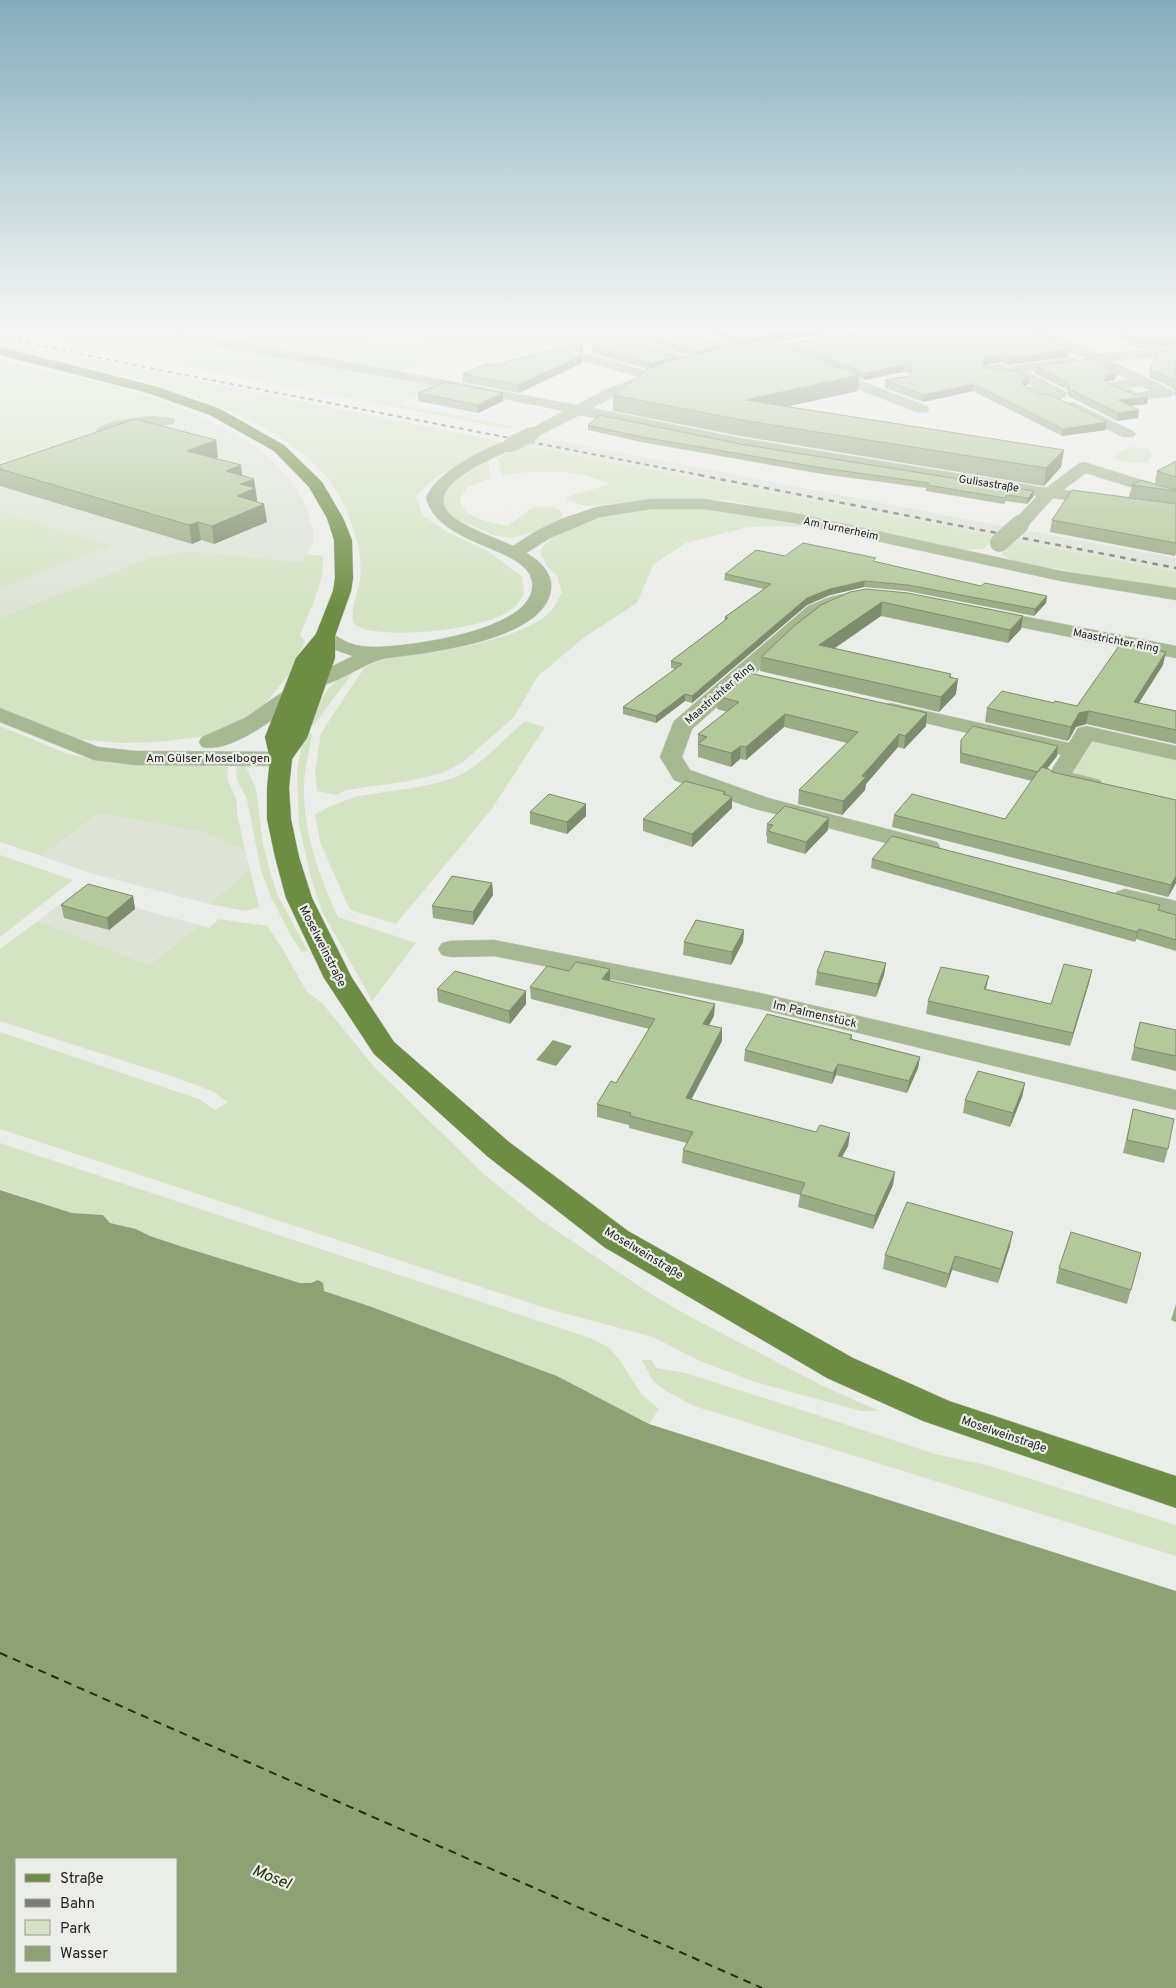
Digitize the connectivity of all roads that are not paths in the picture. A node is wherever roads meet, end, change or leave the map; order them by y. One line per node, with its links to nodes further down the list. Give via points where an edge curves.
1 (124, 423): 7 (street)
2 (234, 423): 17 (main road, Moselweinstraße, via 278,448 309,476 335,518 343,540 343,584)
3 (552, 423): 11 (street, bridge, via 447,479 434,498 438,512 455,525)
4 (638, 423): 8 (street, Gulisastraße, via 740,443)
5 (1107, 423): 6 (street)
6 (1128, 434)
7 (90, 435)
8 (1049, 493): 9 (street, via 1084,467); 10 (street, Gulisastraße); 12 (street, bridge, via 999,543)
9 (1176, 497)
10 (1176, 510)
11 (513, 552): 12 (street, Am Turnerheim, via 560,526 597,512 636,505 687,503 764,512); 16 (street, via 535,568 542,581 536,602)
12 (988, 560): 13 (street, Am Turnerheim, via 1061,576)
13 (1176, 594)
14 (873, 596): 30 (street, Maastrichter Ring, via 836,601 815,610 749,677 682,726 671,757 682,775 760,803)
15 (964, 610): 19 (street, Maastrichter Ring)
16 (520, 616): 17 (street, via 483,628 436,636); 18 (street, via 468,640)
17 (325, 636): 18 (street, via 346,649); 20 (main road, Moselweinstraße, via 325,658); 21 (main road, Moselweinstraße, via 306,658)
18 (390, 652): 20 (street, via 358,661)
19 (1176, 652)
20 (316, 682): 28 (main road, Moselweinstraße, via 296,738)
21 (291, 695): 25 (street, Am Gülser Moselbogen, via 249,726); 28 (main road, Moselweinstraße, via 276,737)
22 (875, 706): 26 (street)
23 (0, 714): 24 (street, Am Gülser Moselbogen)
24 (62, 741): 25 (street, Am Gülser Moselbogen, via 131,749); 28 (street, Am Gülser Moselbogen, via 94,753 135,758)
25 (210, 742): 28 (street, Am Gülser Moselbogen, via 257,744)
26 (1074, 751): 27 (street, via 1086,734); 29 (street, via 1058,777)
27 (1176, 754)
28 (281, 758): 35 (main road, Moselweinstraße, via 279,819 291,876 338,978 384,1048 498,1148 616,1238 840,1368 936,1411)
29 (1112, 790)
30 (945, 851)
31 (1109, 892): 32 (street)
32 (1176, 909)
33 (451, 949): 34 (street, Im Palmenstück, via 494,948 760,1001)
34 (1176, 1100)
35 (1176, 1492)

